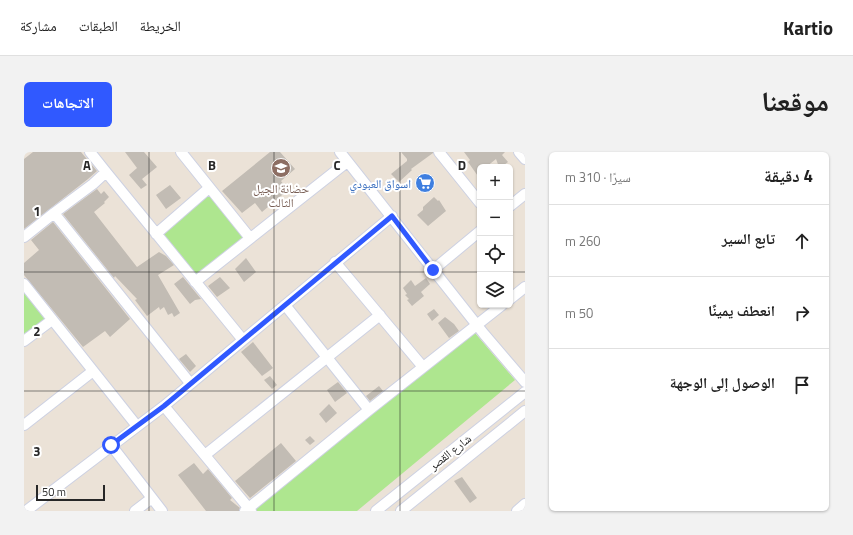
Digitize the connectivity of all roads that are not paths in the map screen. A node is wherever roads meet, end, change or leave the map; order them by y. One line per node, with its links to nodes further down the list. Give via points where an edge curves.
1 (90, 152): 8 (street)
2 (181, 152): 9 (street)
3 (340, 152): 7 (street)
4 (439, 152): 11 (street)
5 (519, 152): 6 (street)
6 (525, 160)
7 (347, 162): 14 (street); 18 (street)
8 (106, 172): 13 (street); 16 (street)
9 (209, 188): 16 (street); 18 (street)
10 (525, 194): 12 (street)
11 (477, 200)
12 (513, 204)
13 (54, 212): 17 (street); 36 (street)
14 (392, 216): 19 (street); 20 (street)
15 (477, 233): 20 (street)
16 (156, 234): 21 (street)
17 (24, 237)
18 (250, 238): 21 (street)
19 (336, 262): 25 (street); 27 (street)
20 (433, 270): 29 (street)
21 (195, 282): 30 (street)
22 (24, 284): 28 (street)
23 (525, 287): 24 (street)
24 (513, 297)
25 (285, 305): 30 (street); 32 (street)
26 (498, 308): 29 (street)
27 (380, 315): 32 (street); 33 (street)
28 (52, 320): 31 (street); 34 (street)
29 (477, 324): 33 (street); 35 (street)
30 (243, 340): 36 (street)
31 (24, 341)
32 (327, 357): 39 (street); 44 (street)
33 (423, 367): 39 (street)
34 (93, 371): 41 (street); 42 (street)
35 (525, 382)
36 (190, 383): 38 (street)
37 (525, 392): 45 (street, شارع القصر)
38 (164, 406): 42 (street); 44 (street)
39 (369, 410): 48 (street)
40 (525, 411): 50 (street)
41 (24, 425)
42 (137, 426): 43 (street)
43 (111, 445): 46 (street); 51 (street)
44 (204, 455): 48 (street)
45 (394, 496): 49 (street, شارع القصر); 50 (street, via 396,506)
46 (152, 498): 52 (street); 53 (street)
47 (525, 504): 54 (street)
48 (248, 510)
49 (379, 510)
50 (402, 510)
51 (26, 511)
52 (136, 511)
53 (162, 511)
54 (517, 511)

